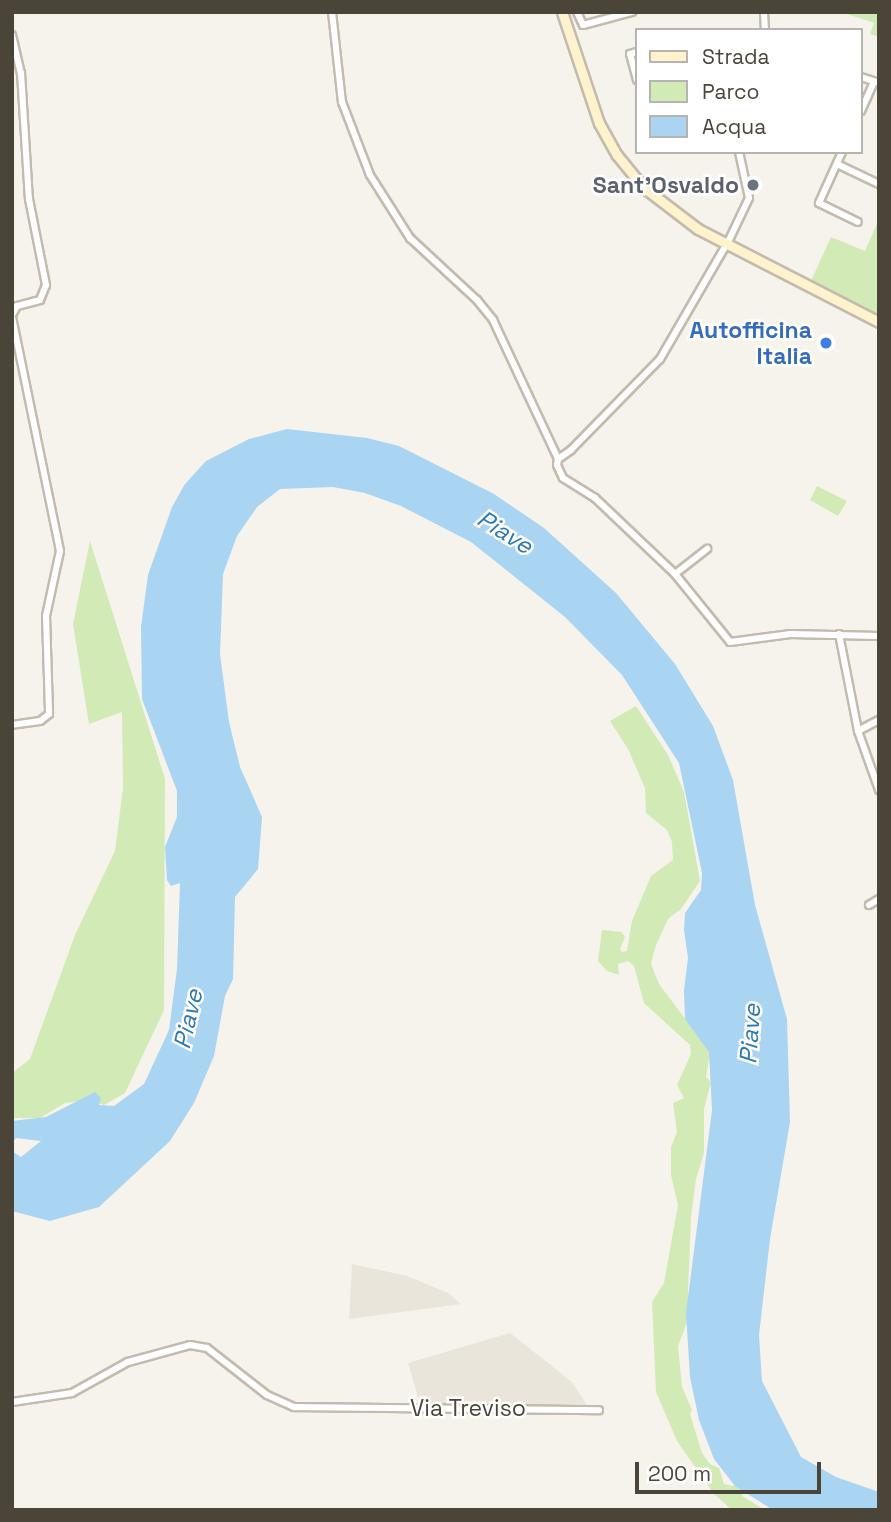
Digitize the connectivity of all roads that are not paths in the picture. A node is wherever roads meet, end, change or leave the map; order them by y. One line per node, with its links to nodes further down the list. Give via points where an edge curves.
1 (332, 12): 20 (street, via 342,102 370,175 410,238 493,320)
2 (562, 12): 15 (main road, via 589,100 617,155 657,200)
3 (577, 12): 4 (street, via 583,25)
4 (632, 12)
5 (12, 35): 17 (street, via 21,73 29,200 46,285 40,300 17,306)
6 (636, 52): 7 (street, via 630,54)
7 (636, 76)
8 (876, 83): 9 (street)
9 (863, 107)
10 (739, 154): 15 (street, via 749,198)
11 (841, 154): 12 (street)
12 (837, 164): 13 (street); 14 (street, via 819,203)
13 (879, 184)
14 (858, 222)
15 (726, 245): 16 (main road); 20 (street, via 660,359)
16 (857, 313): 18 (main road); 19 (main road)
17 (12, 316): 26 (street, via 60,551 45,633 49,714 40,721)
18 (879, 322)
19 (879, 328)
20 (558, 462): 22 (street, via 563,478 595,498)
21 (707, 549): 22 (street)
22 (675, 573): 23 (street, via 730,642 790,634)
23 (839, 634): 24 (street); 27 (street)
24 (879, 636)
25 (879, 720): 27 (street)
26 (12, 725)
27 (858, 730): 28 (street)
28 (877, 781): 29 (street)
29 (879, 790)
30 (879, 899): 31 (street)
31 (869, 905)
32 (12, 1402): 33 (street, Via Treviso, via 72,1393 128,1362 190,1345 207,1348 280,1403 317,1409)
33 (599, 1410)

